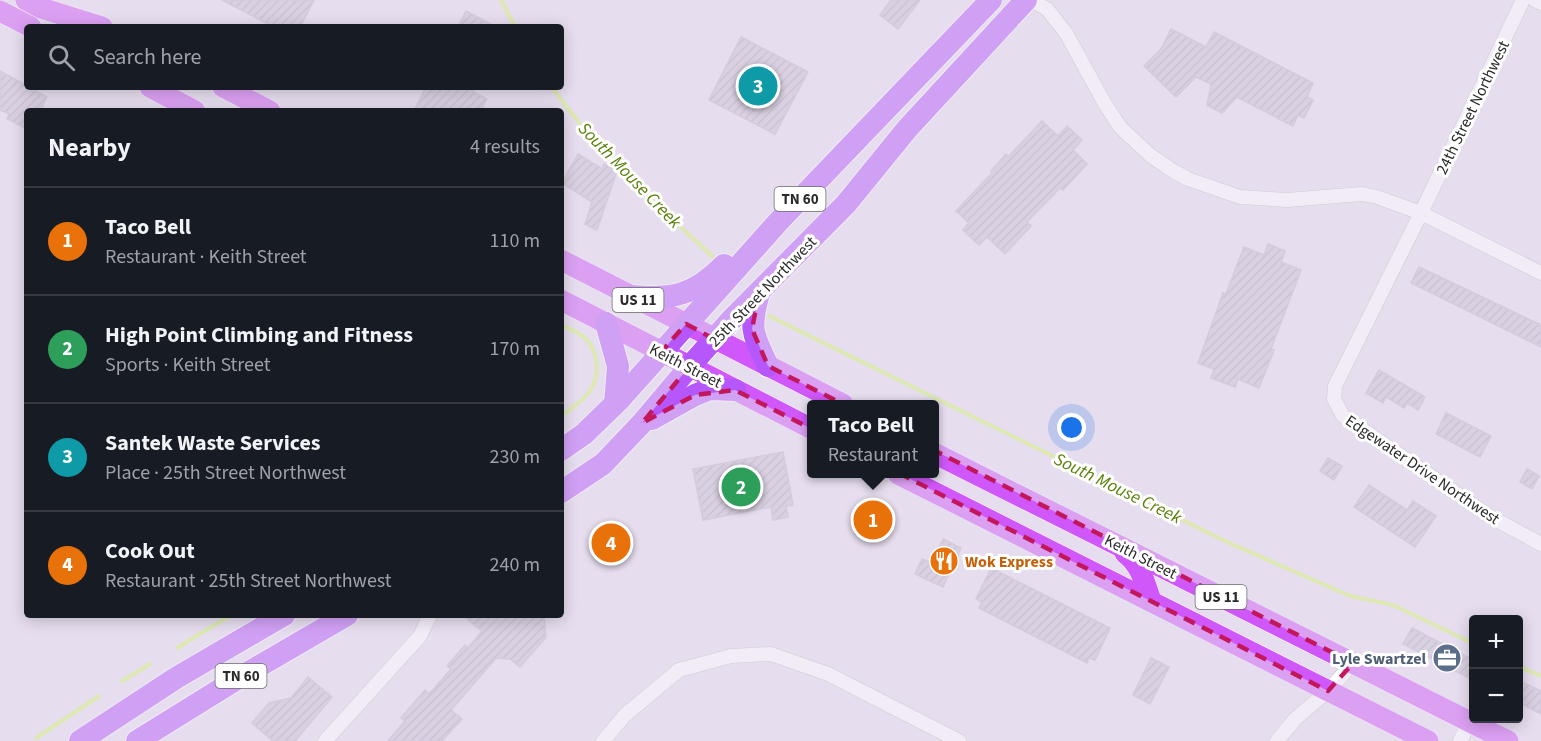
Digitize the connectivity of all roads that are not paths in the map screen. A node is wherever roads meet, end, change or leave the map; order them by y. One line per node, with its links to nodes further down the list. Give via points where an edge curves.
1 (26, 0): 11 (main road)
2 (49, 0): 12 (main road)
3 (991, 0): 18 (highway, 25th Street Northwest / TN 60)
4 (1026, 0): 21 (highway, 25th Street Northwest / TN 60, via 907,129 846,204)
5 (1031, 0): 17 (street, via 1047,9 1066,33 1120,127 1173,171 1240,197 1287,200 1362,194)
6 (1523, 0): 17 (street, 24th Street Northwest)
7 (1535, 0): 8 (street)
8 (1541, 3)
9 (0, 11): 10 (main road)
10 (25, 24)
11 (93, 24)
12 (97, 24)
13 (156, 90): 15 (main road)
14 (229, 90): 16 (main road)
15 (189, 108)
16 (264, 108)
17 (1421, 213): 20 (street); 40 (street, Edgewater Drive Northwest, via 1335,386 1335,399 1343,416 1489,516)
18 (779, 221): 22 (highway, via 738,251 704,284 671,297); 25 (highway, 25th Street Northwest / TN 60)
19 (564, 262): 22 (main road, US 11)
20 (1541, 273)
21 (759, 293): 26 (highway, 25th Street Northwest / TN 60); 29 (highway, via 752,329)
22 (631, 296): 25 (main road, US 11)
23 (564, 301): 24 (main road, Keith Street / US 11)
24 (606, 322): 27 (main road, Keith Street / US 11); 32 (highway, via 618,366)
25 (686, 324): 26 (main road, US 11); 27 (highway, 25th Street Northwest / TN 60)
26 (714, 339): 28 (highway, 25th Street Northwest / TN 60); 29 (main road, US 11)
27 (661, 352): 28 (main road, Keith Street / US 11); 32 (highway, 25th Street Northwest / TN 60)
28 (690, 366): 30 (main road, Keith Street / US 11); 33 (highway, 25th Street Northwest / TN 60)
29 (768, 366): 31 (main road, US 11)
30 (735, 390): 33 (highway, via 710,389); 34 (main road, Keith Street / US 11)
31 (833, 400)
32 (615, 404): 35 (highway, 25th Street Northwest / TN 60)
33 (642, 423): 38 (highway, 25th Street Northwest / TN 60, via 603,464)
34 (807, 426)
35 (564, 448)
36 (939, 456): 39 (main road, Keith Street / US 11)
37 (914, 478): 41 (main road, US 11)
38 (564, 490)
39 (1100, 536): 41 (main road, via 1133,558 1143,574); 45 (main road, Keith Street / US 11)
40 (1541, 544)
41 (1151, 601): 46 (main road, US 11)
42 (279, 618): 50 (highway, TN 60, via 176,678)
43 (342, 618): 51 (highway, TN 60)
44 (429, 618): 52 (street, via 420,636)
45 (1353, 663): 46 (street); 47 (main road, Keith Street / US 11)
46 (1328, 691): 55 (street, via 1295,719); 56 (main road, US 11)
47 (1469, 721)
48 (1469, 723): 57 (street)
49 (1474, 723): 58 (main road, Keith Street / US 11)
50 (80, 741)
51 (137, 741)
52 (325, 741)
53 (603, 741): 54 (street, via 625,715 679,670 731,656 771,654 828,674)
54 (959, 741)
55 (1277, 741)
56 (1428, 741)
57 (1460, 741)
58 (1508, 741)

